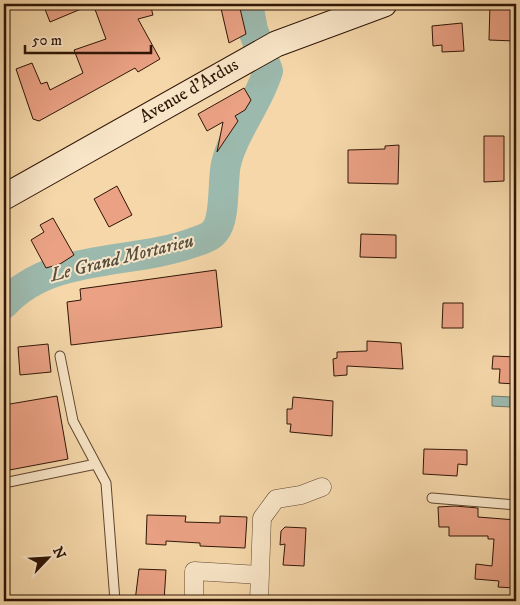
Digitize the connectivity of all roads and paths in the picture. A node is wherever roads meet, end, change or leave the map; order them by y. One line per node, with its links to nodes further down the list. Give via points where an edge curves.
1 (384, 4): 2 (main road, Avenue d'Ardus, via 247,58)
2 (4, 197)
3 (60, 356): 4 (lane, via 73,421)
4 (96, 464): 5 (lane); 10 (lane, via 106,483)
5 (4, 483)
6 (322, 487): 9 (street, via 302,495 276,499 262,518)
7 (432, 498): 8 (lane)
8 (516, 505)
9 (259, 574): 11 (street, via 194,571); 12 (street)
10 (115, 601)
11 (194, 601)
12 (259, 601)

